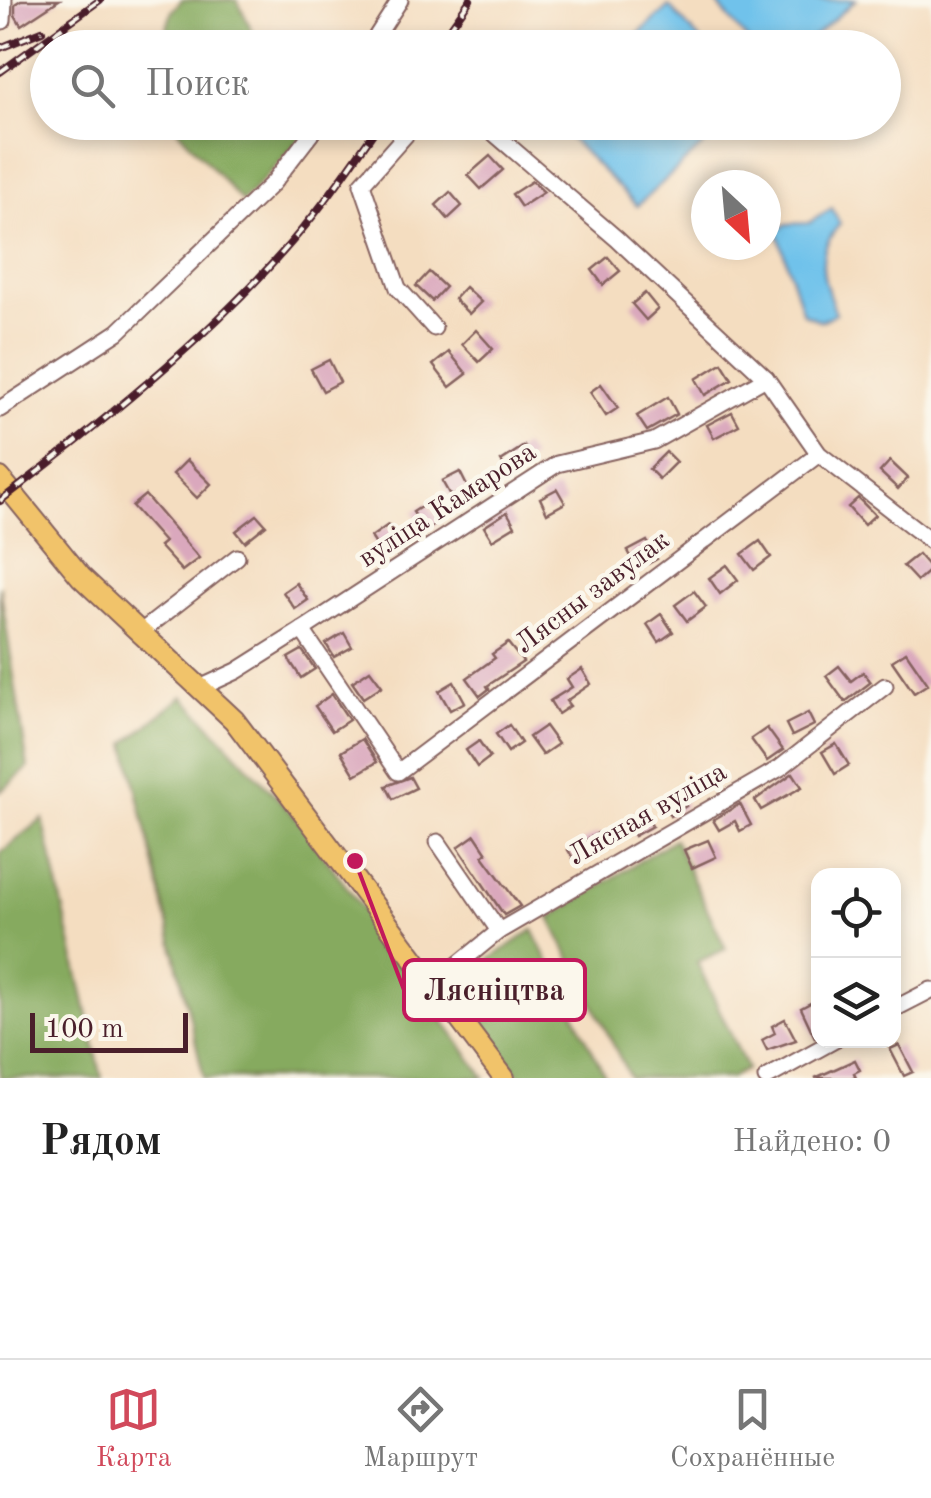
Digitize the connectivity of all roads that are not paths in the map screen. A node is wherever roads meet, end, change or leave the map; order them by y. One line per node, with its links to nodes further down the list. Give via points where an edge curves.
1 (4, 0): 3 (street)
2 (400, 0): 4 (street)
3 (3, 21)
4 (381, 30)
5 (306, 140): 10 (street, via 273,183 118,332)
6 (400, 140): 8 (street, via 362,184 398,288)
7 (501, 140): 9 (street)
8 (434, 328)
9 (766, 378): 11 (street); 15 (street, вуліца Камарова, via 654,442 557,464)
10 (0, 409)
11 (819, 454): 13 (street); 15 (street, Лясны завулак, via 398,772)
12 (0, 478): 16 (main road, via 81,576)
13 (931, 541)
14 (237, 557): 16 (street)
15 (302, 630): 18 (street, вуліца Камарова)
16 (141, 632): 18 (main road)
17 (885, 686): 20 (street, Лясная вуліца, via 780,768)
18 (202, 687): 21 (main road)
19 (438, 842): 20 (street)
20 (499, 931): 21 (street, Лясная вуліца)
21 (434, 984): 25 (main road)
22 (931, 990): 23 (street)
23 (901, 1005)
24 (820, 1048): 26 (street)
25 (504, 1078)
26 (766, 1078)

